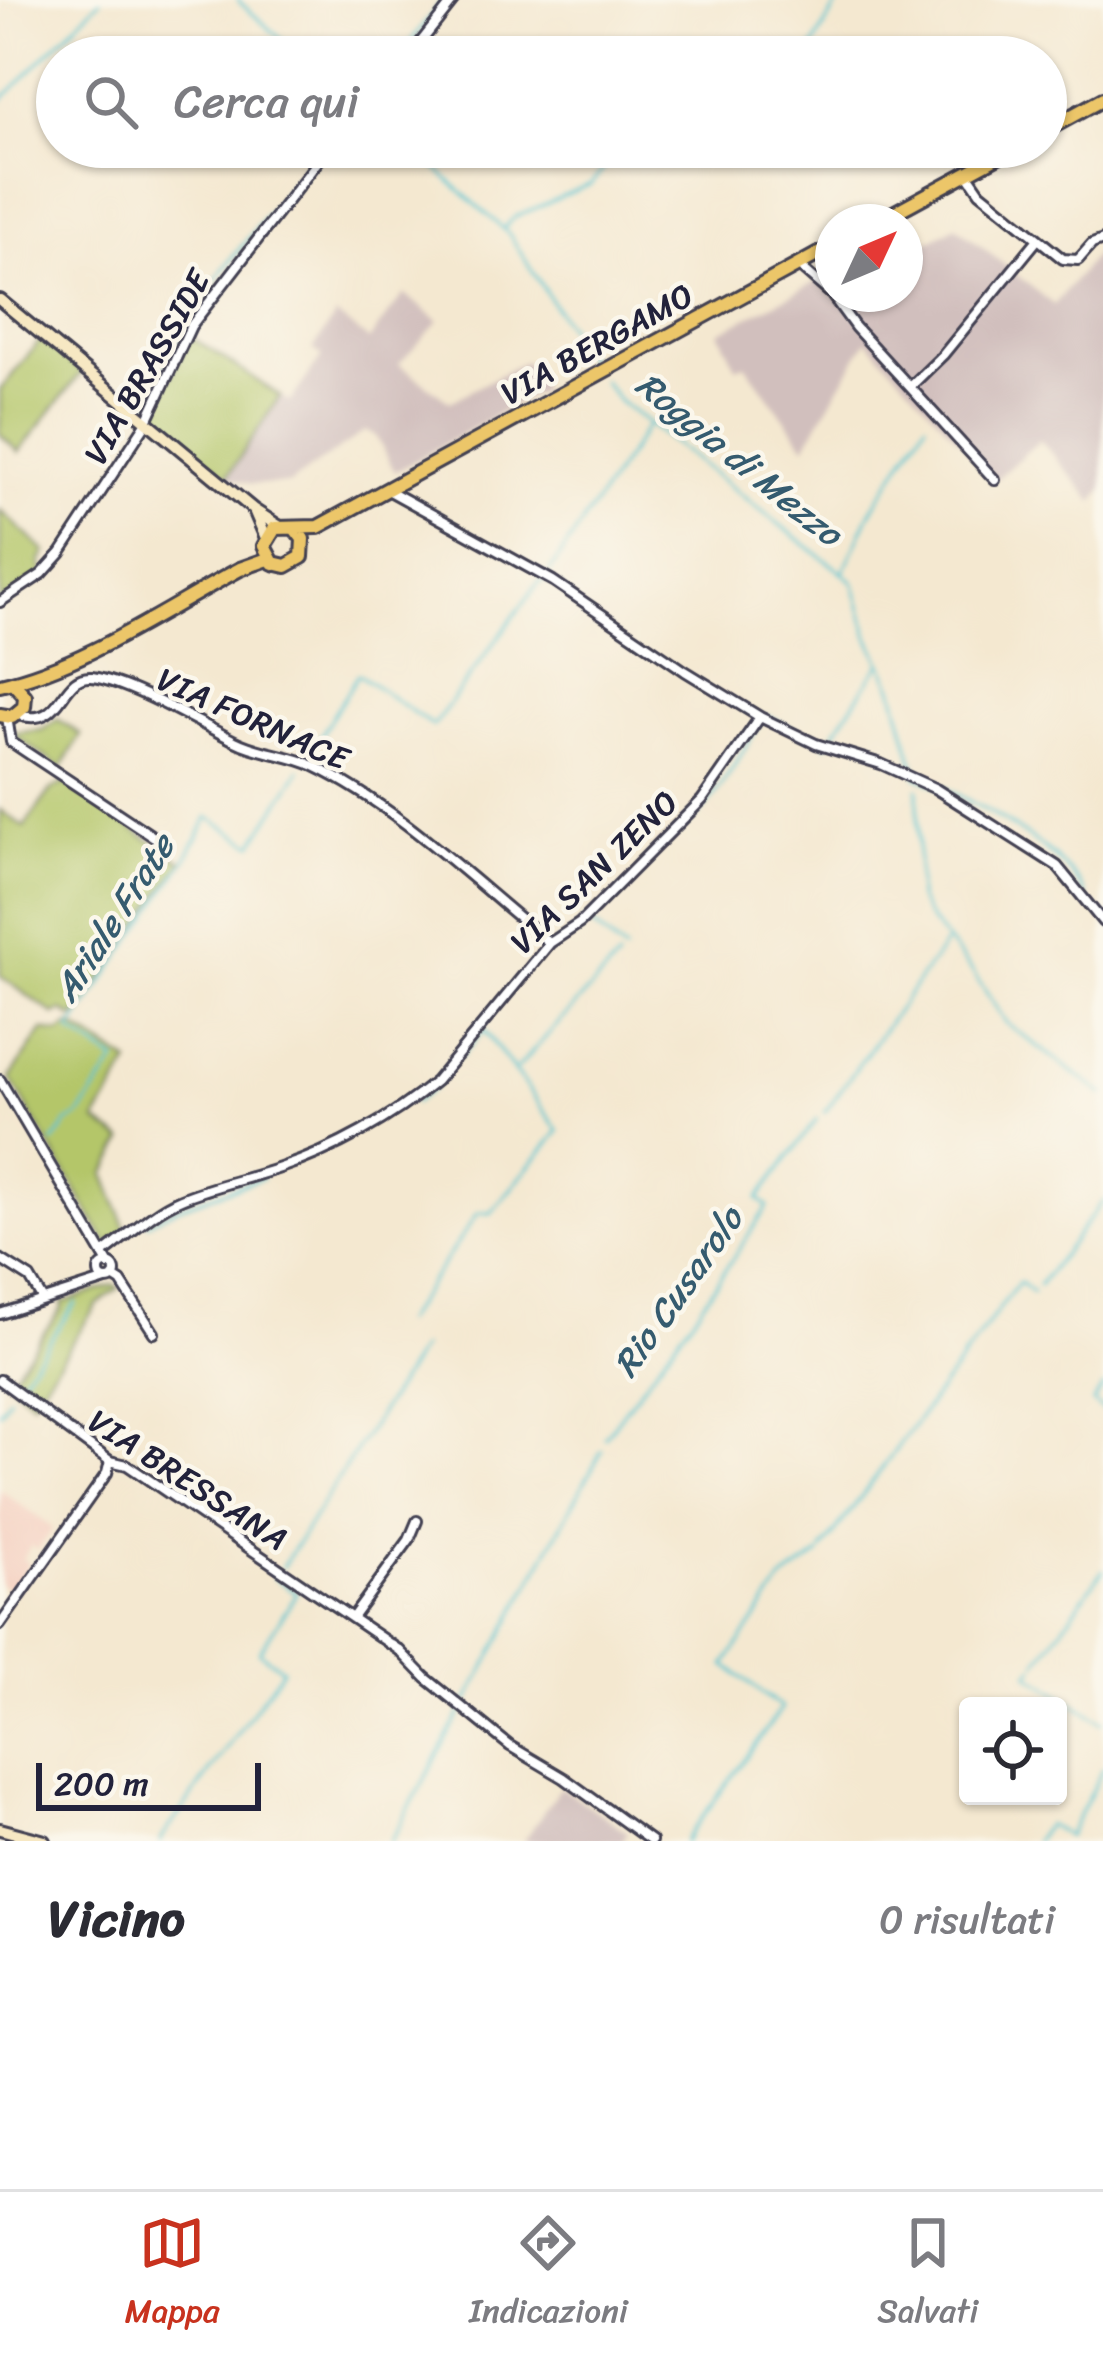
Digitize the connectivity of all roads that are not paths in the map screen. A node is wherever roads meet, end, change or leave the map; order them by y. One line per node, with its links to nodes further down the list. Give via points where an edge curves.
1 (454, 0): 2 (street)
2 (426, 36)
3 (1103, 99): 4 (main road)
4 (1067, 119)
5 (313, 168): 15 (street, VIA BRASSIDE, via 190,326)
6 (976, 168): 7 (main road)
7 (967, 173): 8 (main road); 9 (street)
8 (911, 204)
9 (1038, 239): 10 (street, via 1067,261); 14 (street)
10 (1103, 240)
11 (815, 256): 12 (main road, VIA BERGAMO)
12 (797, 266): 14 (street); 17 (main road, VIA BERGAMO)
13 (0, 300): 15 (street)
14 (910, 387): 16 (street)
15 (146, 421): 18 (street); 24 (street, VIA BRASSIDE, via 61,554)
16 (994, 480)
17 (387, 489): 20 (main road, VIA BERGAMO); 26 (street, via 553,580)
18 (254, 510): 19 (street); 23 (street)
19 (280, 526): 21 (main road, VIA BERGAMO); 23 (main road)
20 (317, 527): 21 (main road, VIA BERGAMO); 22 (main road, VIA BERGAMO)
21 (296, 530): 22 (main road)
22 (304, 545): 23 (main road, via 293,565 280,566)
23 (266, 548): 25 (main road)
24 (0, 602)
25 (11, 697): 27 (street, via 11,742); 29 (street, VIA FORNACE, via 46,716 77,681 92,677 240,744 315,766 379,806)
26 (760, 717): 28 (street, via 936,789 1057,866); 29 (street, VIA SAN ZENO, via 682,822)
27 (154, 837)
28 (1103, 922)
29 (550, 943): 32 (street, VIA SAN ZENO, via 419,1096 285,1166 185,1197)
30 (0, 1081): 31 (street)
31 (95, 1244): 32 (street); 34 (street)
32 (104, 1253): 34 (street)
33 (0, 1259): 37 (street, via 30,1278)
34 (103, 1268): 35 (street); 36 (street)
35 (110, 1278): 36 (street); 39 (street, via 121,1282)
36 (84, 1285): 37 (street)
37 (43, 1300): 38 (street)
38 (0, 1313)
39 (154, 1333)
40 (1, 1384): 41 (street, VIA BRESSANA)
41 (110, 1461): 43 (street, VIA BRESSANA); 44 (street)
42 (417, 1521): 43 (street)
43 (352, 1618): 47 (street, VIA BRESSANA, via 510,1746)
44 (0, 1625)
45 (0, 1828): 46 (street)
46 (45, 1841)
47 (651, 1841)

